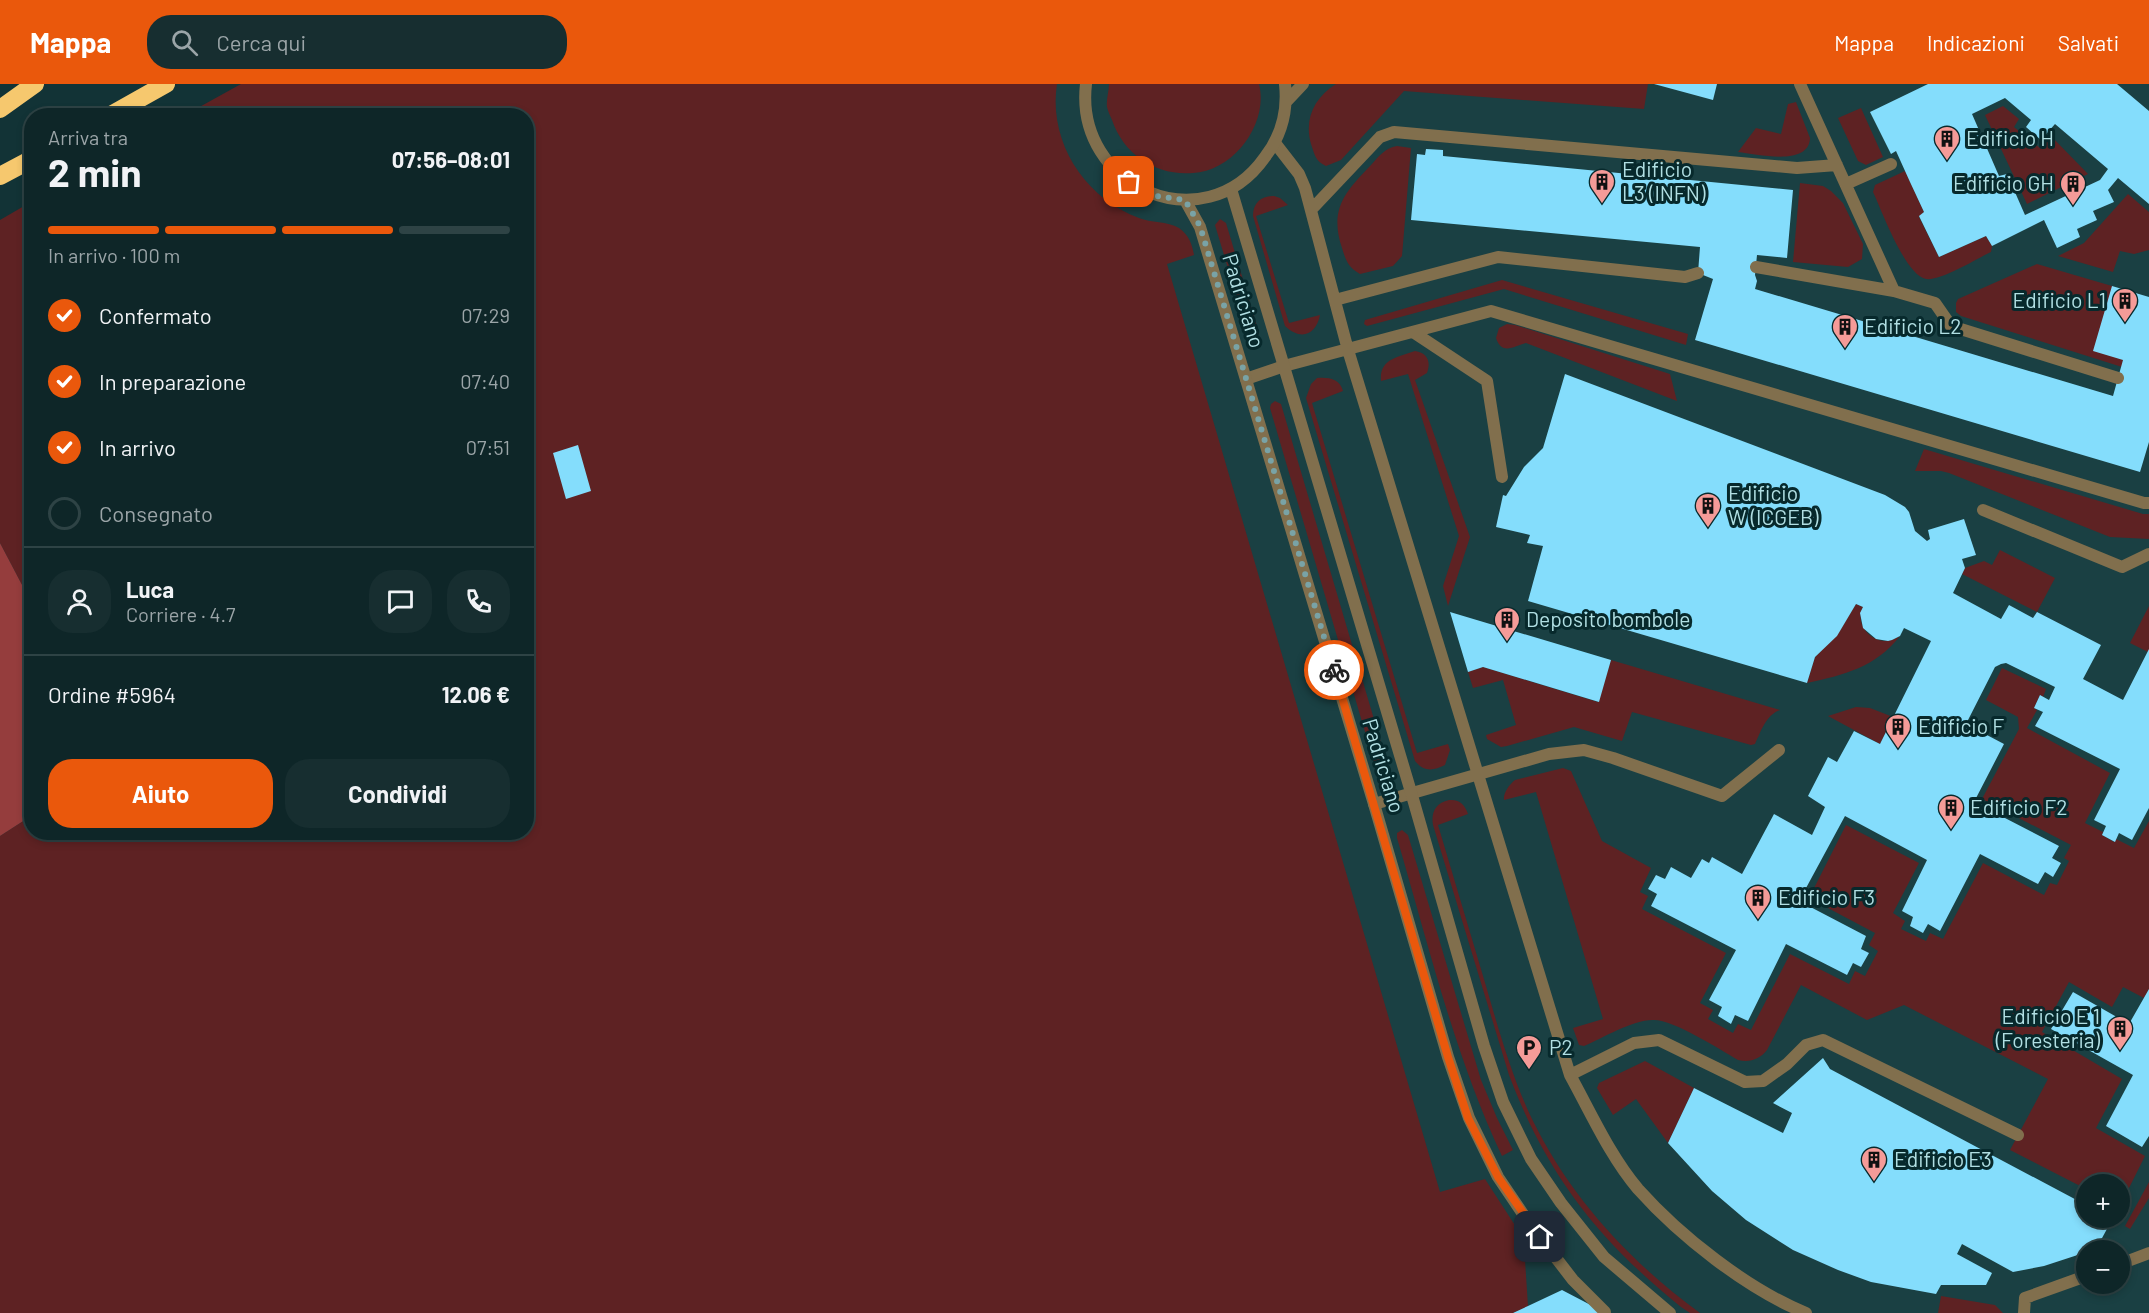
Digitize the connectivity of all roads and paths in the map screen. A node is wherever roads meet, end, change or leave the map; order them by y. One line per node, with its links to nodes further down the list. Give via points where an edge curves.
1 (35, 84): 9 (highway)
2 (166, 84): 8 (highway)
3 (1086, 84): 17 (street, via 1083,104 1090,136 1106,162 1129,182 1156,196)
4 (1285, 84): 7 (street)
5 (1303, 84): 7 (street)
6 (1800, 84): 13 (street)
7 (1287, 101): 10 (street)
8 (123, 108)
9 (0, 109)
10 (1275, 143): 16 (street, via 1257,170); 18 (street, via 1299,174)
11 (24, 163): 14 (highway)
12 (1891, 164): 15 (street)
13 (1837, 165): 15 (street); 18 (street, via 1797,168 1394,132 1380,137)
14 (0, 176)
15 (1846, 184): 21 (street)
16 (1231, 189): 17 (street); 25 (street)
17 (1185, 200): 27 (street, Padriciano, via 1200,226)
18 (1311, 210): 22 (street)
19 (1756, 267): 21 (street)
20 (1698, 273): 22 (street, via 1685,277 1498,257)
21 (1894, 291): 26 (street, via 1935,303 1951,326)
22 (1335, 300): 24 (street)
23 (1413, 332): 24 (street); 28 (street, via 1487,381); 29 (street, via 1491,311)
24 (1348, 350): 25 (street); 33 (street)
25 (1284, 366): 27 (street); 34 (street)
26 (2118, 378)
27 (1246, 379): 35 (street, Padriciano)
28 (1502, 477)
29 (2149, 502)
30 (1983, 510): 31 (street, via 2122,567)
31 (2149, 554)
32 (1779, 750): 33 (street, via 1722,796 1584,750 1549,754)
33 (1477, 774): 34 (street); 36 (street)
34 (1411, 792): 35 (street); 42 (street, via 1484,1046 1503,1102 1531,1159 1604,1257)
35 (1374, 804): 41 (street, Padriciano, via 1468,1118 1498,1177 1529,1223)
36 (1570, 1076): 37 (street, via 1634,1044 1659,1040 1745,1082 1763,1082 1806,1045 1823,1040); 43 (street, via 1611,1150 1638,1188 1724,1266)
37 (2018, 1135)
38 (2145, 1254): 39 (street)
39 (2130, 1260)
40 (2076, 1280): 44 (street, via 2025,1298)
41 (1605, 1312)
42 (1670, 1313)
43 (1806, 1313)
44 (2024, 1313)

